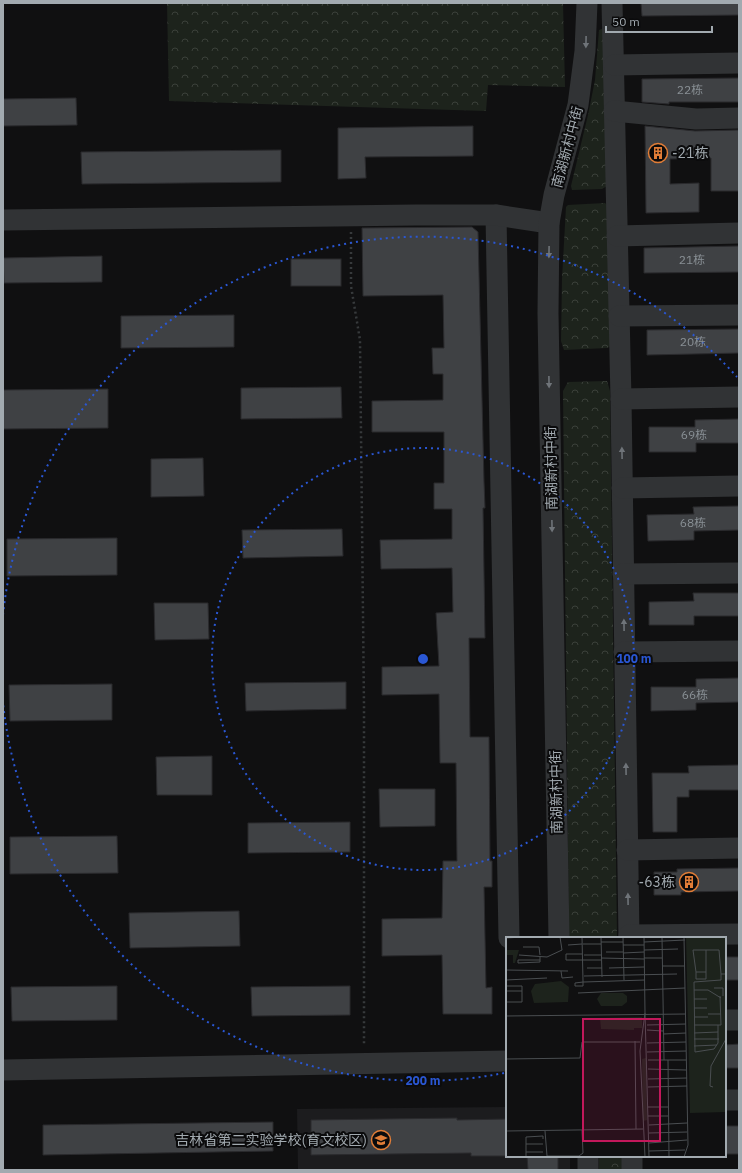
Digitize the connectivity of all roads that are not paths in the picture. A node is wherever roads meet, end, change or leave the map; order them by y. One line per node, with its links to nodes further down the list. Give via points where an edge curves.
1 (586, 3): 9 (street, 南湖新村中街, one-way to 9, via 585,51 578,105)
2 (612, 3): 4 (street)
3 (739, 63): 4 (street)
4 (614, 65): 5 (street)
5 (614, 111): 6 (street, via 696,119); 11 (street)
6 (739, 118)
7 (496, 215): 8 (street); 9 (street); 25 (street)
8 (3, 220)
9 (549, 223): 26 (street, 南湖新村中街, one-way to 26, via 548,321)
10 (739, 233): 11 (street)
11 (617, 236): 13 (street)
12 (739, 315): 13 (street)
13 (619, 316): 15 (street)
14 (739, 397): 15 (street)
15 (621, 399): 17 (street, one-way to 15)
16 (739, 486): 17 (street)
17 (622, 488): 19 (street)
18 (739, 573): 19 (street)
19 (623, 574): 21 (street, one-way to 19)
20 (739, 651): 21 (street)
21 (624, 652): 23 (street, one-way to 21)
22 (739, 848): 23 (street)
23 (628, 850): 27 (street, one-way to 23)
24 (739, 934): 27 (street)
25 (508, 937)
26 (559, 937)
27 (629, 937)
28 (726, 1020): 29 (street)
29 (739, 1020)
30 (506, 1061): 31 (street)
31 (3, 1070)
32 (726, 1100): 33 (street)
33 (739, 1100)
34 (588, 1157): 36 (street)
35 (632, 1157): 37 (street)
36 (588, 1170)
37 (632, 1170)

